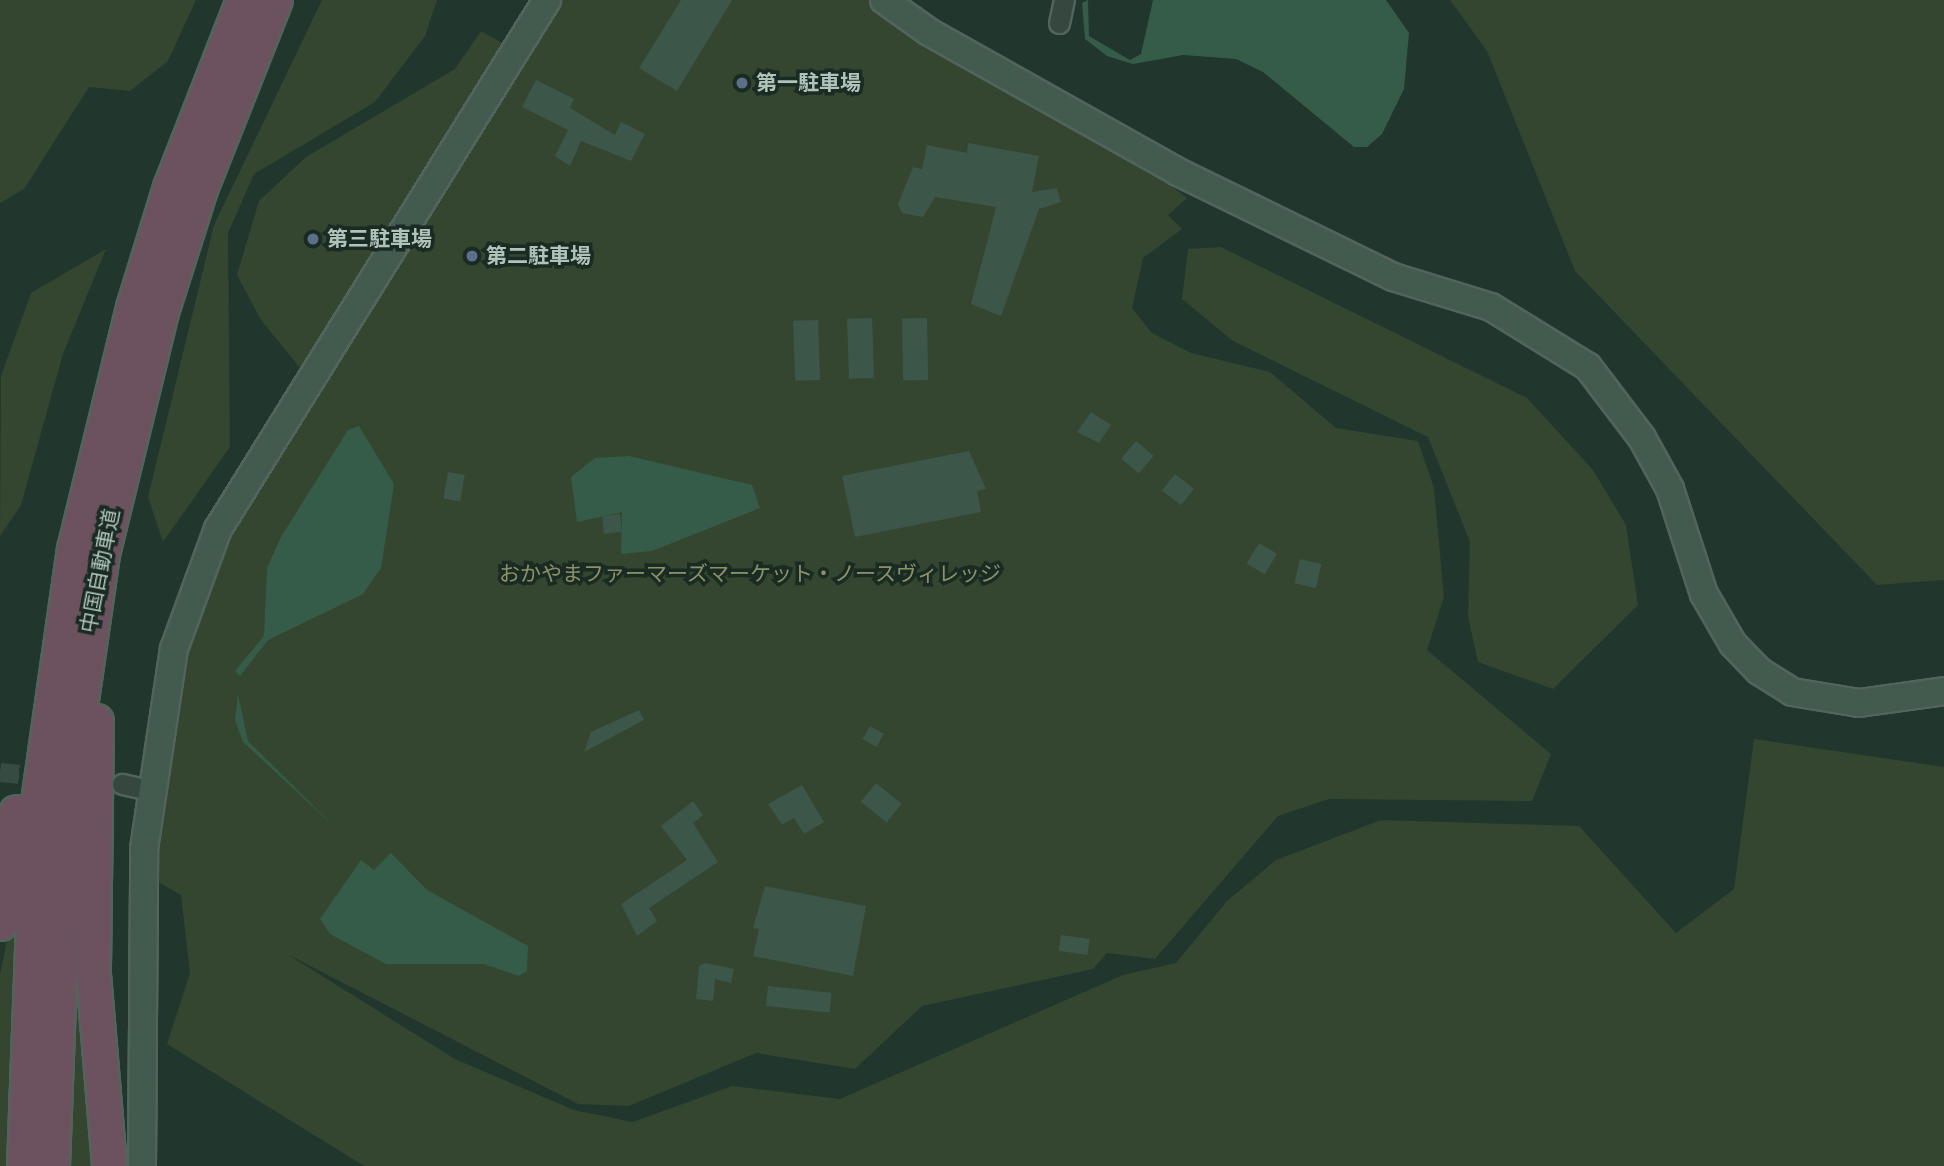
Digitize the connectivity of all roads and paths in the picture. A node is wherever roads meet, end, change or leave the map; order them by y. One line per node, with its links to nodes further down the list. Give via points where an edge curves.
1 (243, 0): 9 (highway, 中国自動車道, via 170,187 101,420)
2 (275, 0): 7 (highway, 中国自動車道, via 200,189)
3 (547, 0): 11 (street, via 218,529 174,649)
4 (884, 0): 8 (street, via 929,32 1178,172 1393,277 1491,307 1588,367 1642,438 1670,489 1704,594 1733,644 1759,671 1792,692 1859,703)
5 (1064, 0): 6 (street)
6 (1059, 23)
7 (129, 426): 14 (highway, 中国自動車道, via 81,675 65,811); 15 (highway, via 94,739 93,974)
8 (1944, 691)
9 (49, 711): 12 (highway, via 20,761); 13 (highway, 中国自動車道, via 28,950)
10 (122, 784): 11 (street)
11 (152, 791): 16 (street, via 144,849)
12 (0, 923)
13 (24, 1166)
14 (52, 1166)
15 (109, 1166)
16 (142, 1166)

